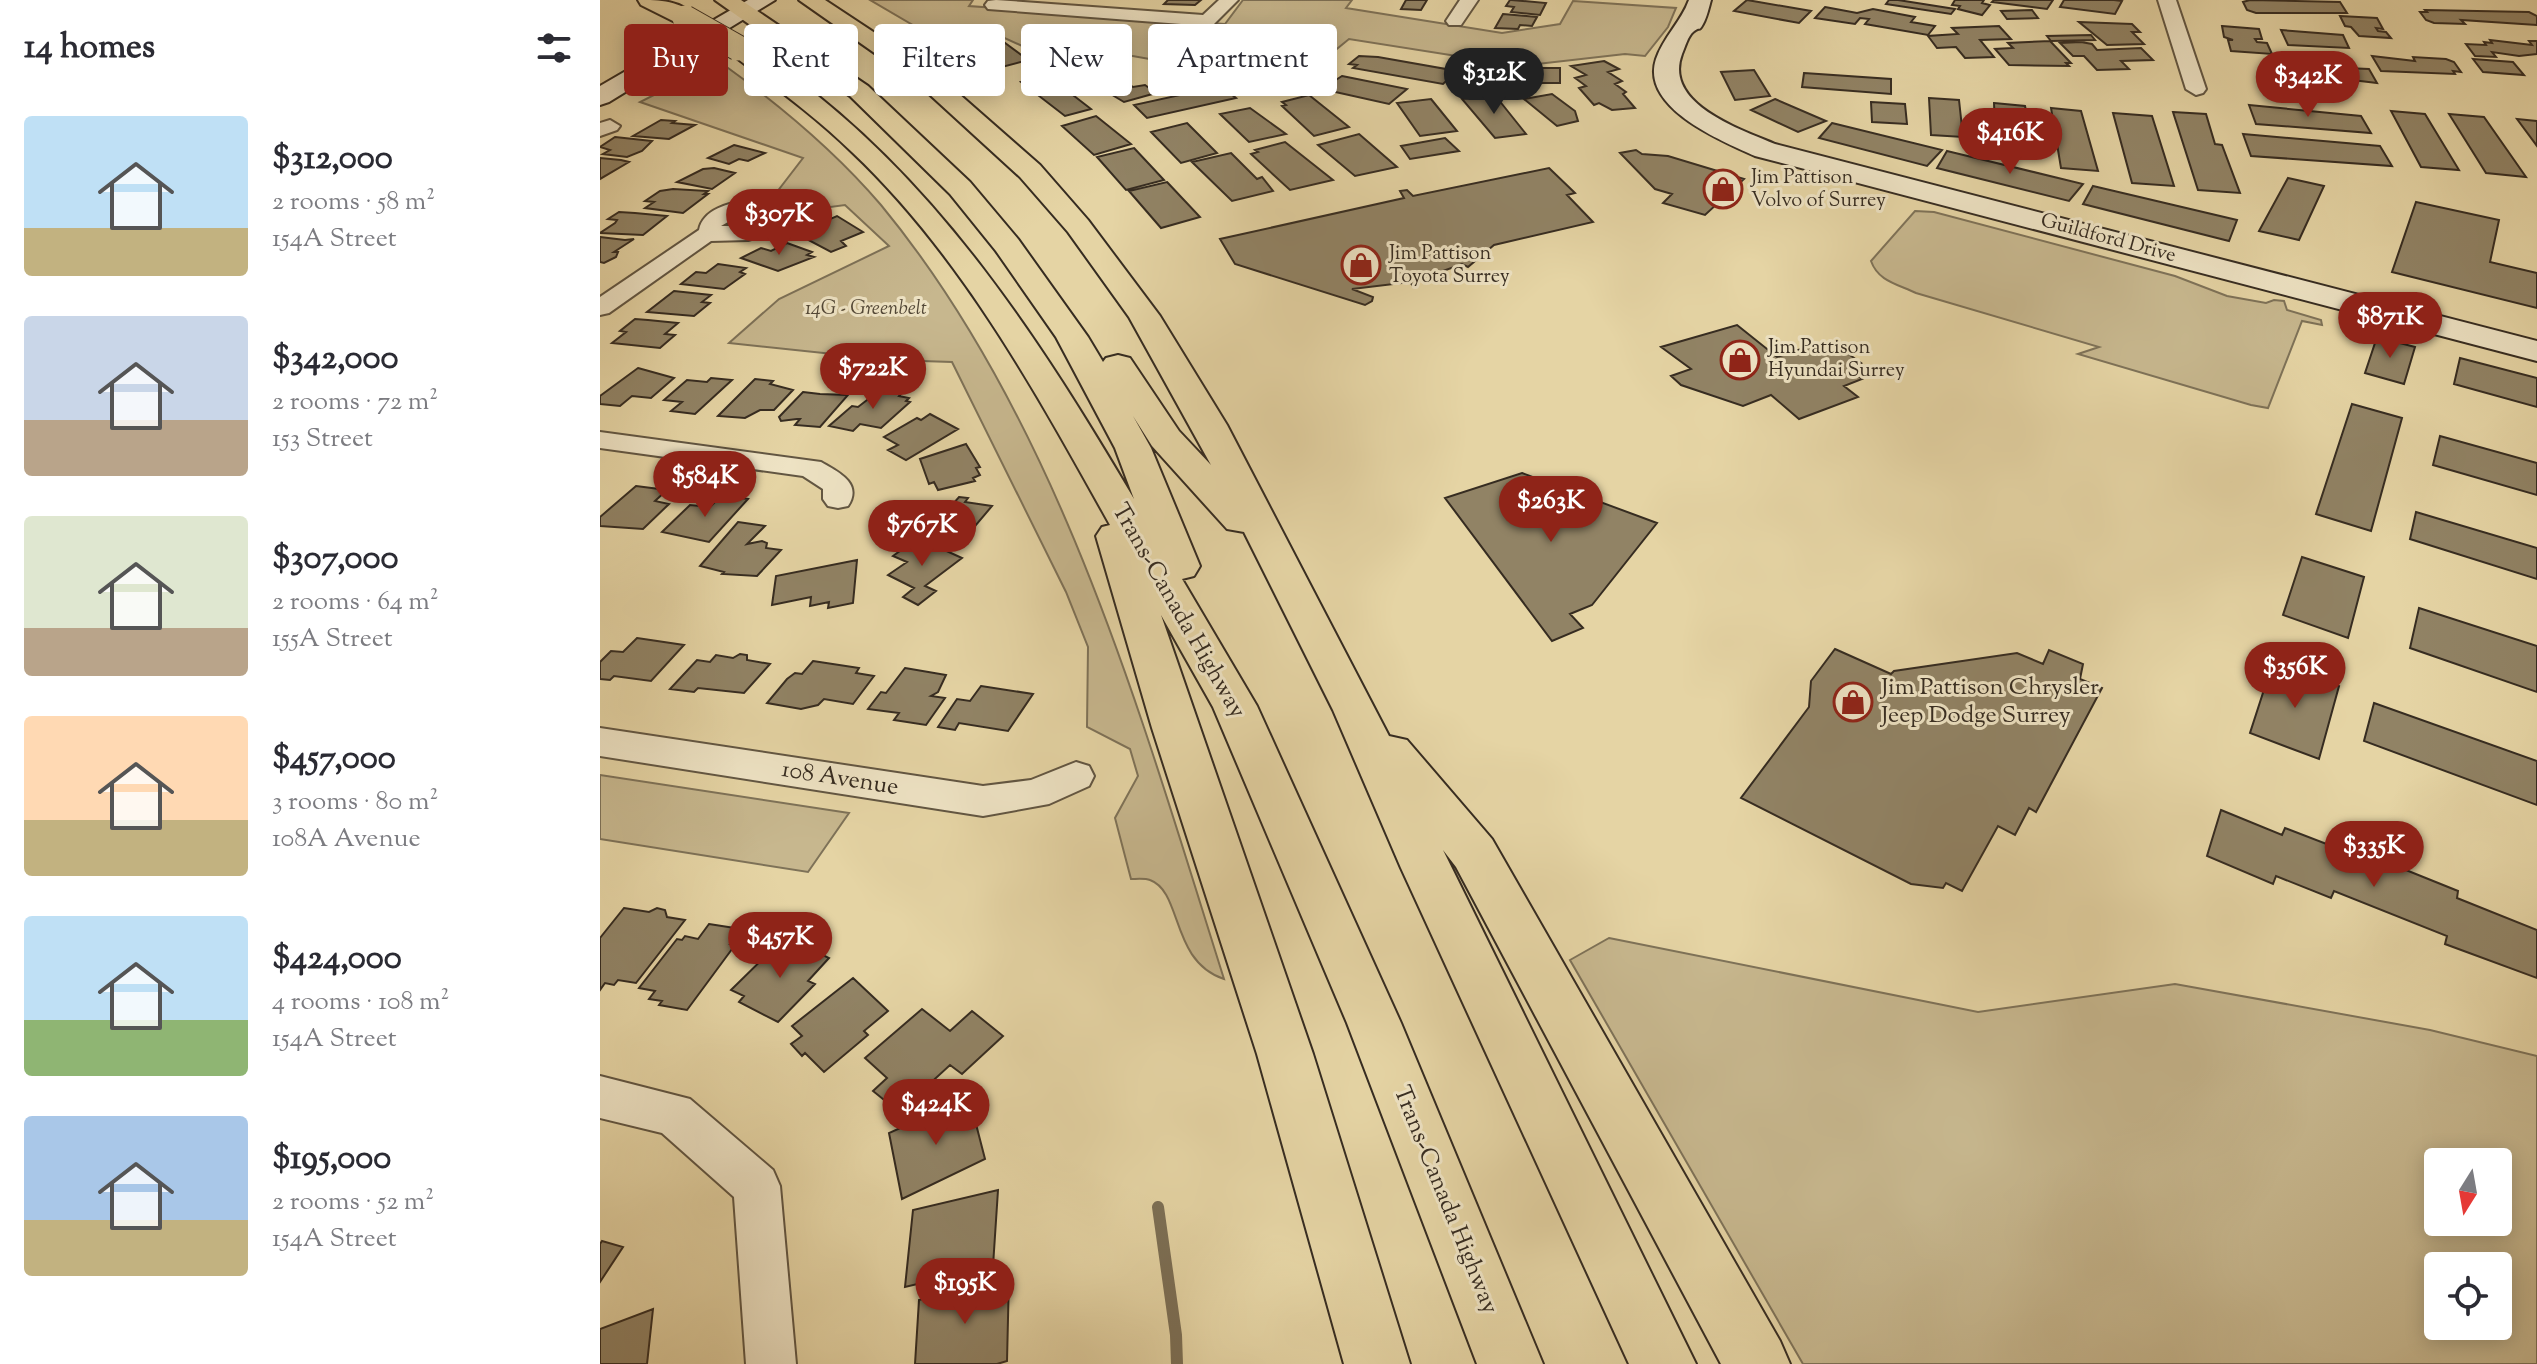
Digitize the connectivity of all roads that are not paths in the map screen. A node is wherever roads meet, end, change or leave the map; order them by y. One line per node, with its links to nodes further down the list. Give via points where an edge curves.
1 (649, 0): 17 (highway, Trans-Canada Highway, bridge, via 738,48 863,147 960,258 1026,351)
2 (811, 0): 19 (highway, via 877,42 972,116 1078,226 1144,316)
3 (1229, 0): 7 (street, via 1207,21)
4 (1469, 0): 9 (street)
5 (2167, 0): 10 (street)
6 (749, 3): 11 (main road); 19 (highway, via 881,86 981,182 1096,330 1165,438); 20 (highway, via 859,91 960,188 1072,337 1133,448)
7 (994, 5)
8 (1696, 12): 14 (main road, Guildford Drive, via 1694,73 1702,91 1757,129 1828,152); 15 (main road, Guildford Drive, via 1665,70 1671,90 1718,129 1765,150)
9 (1455, 21)
10 (2196, 89)
11 (600, 97)
12 (712, 232): 13 (street)
13 (600, 308)
14 (2537, 333)
15 (2537, 351)
16 (600, 440): 18 (street, via 811,468 838,485)
17 (1093, 461): 20 (highway, Trans-Canada Highway); 26 (highway, via 1175,728 1285,1054)
18 (838, 499)
19 (1279, 559): 21 (highway)
20 (1235, 706): 27 (highway, Trans-Canada Highway, via 1374,1023)
21 (1355, 710): 28 (highway); 29 (highway, via 1474,853)
22 (600, 742): 23 (street, 108 Avenue, via 983,801 1036,794)
23 (1076, 776)
24 (600, 1097): 25 (street, via 674,1114 757,1186)
25 (771, 1364)
26 (1377, 1364)
27 (1510, 1364)
28 (1663, 1364)
29 (1757, 1364)

